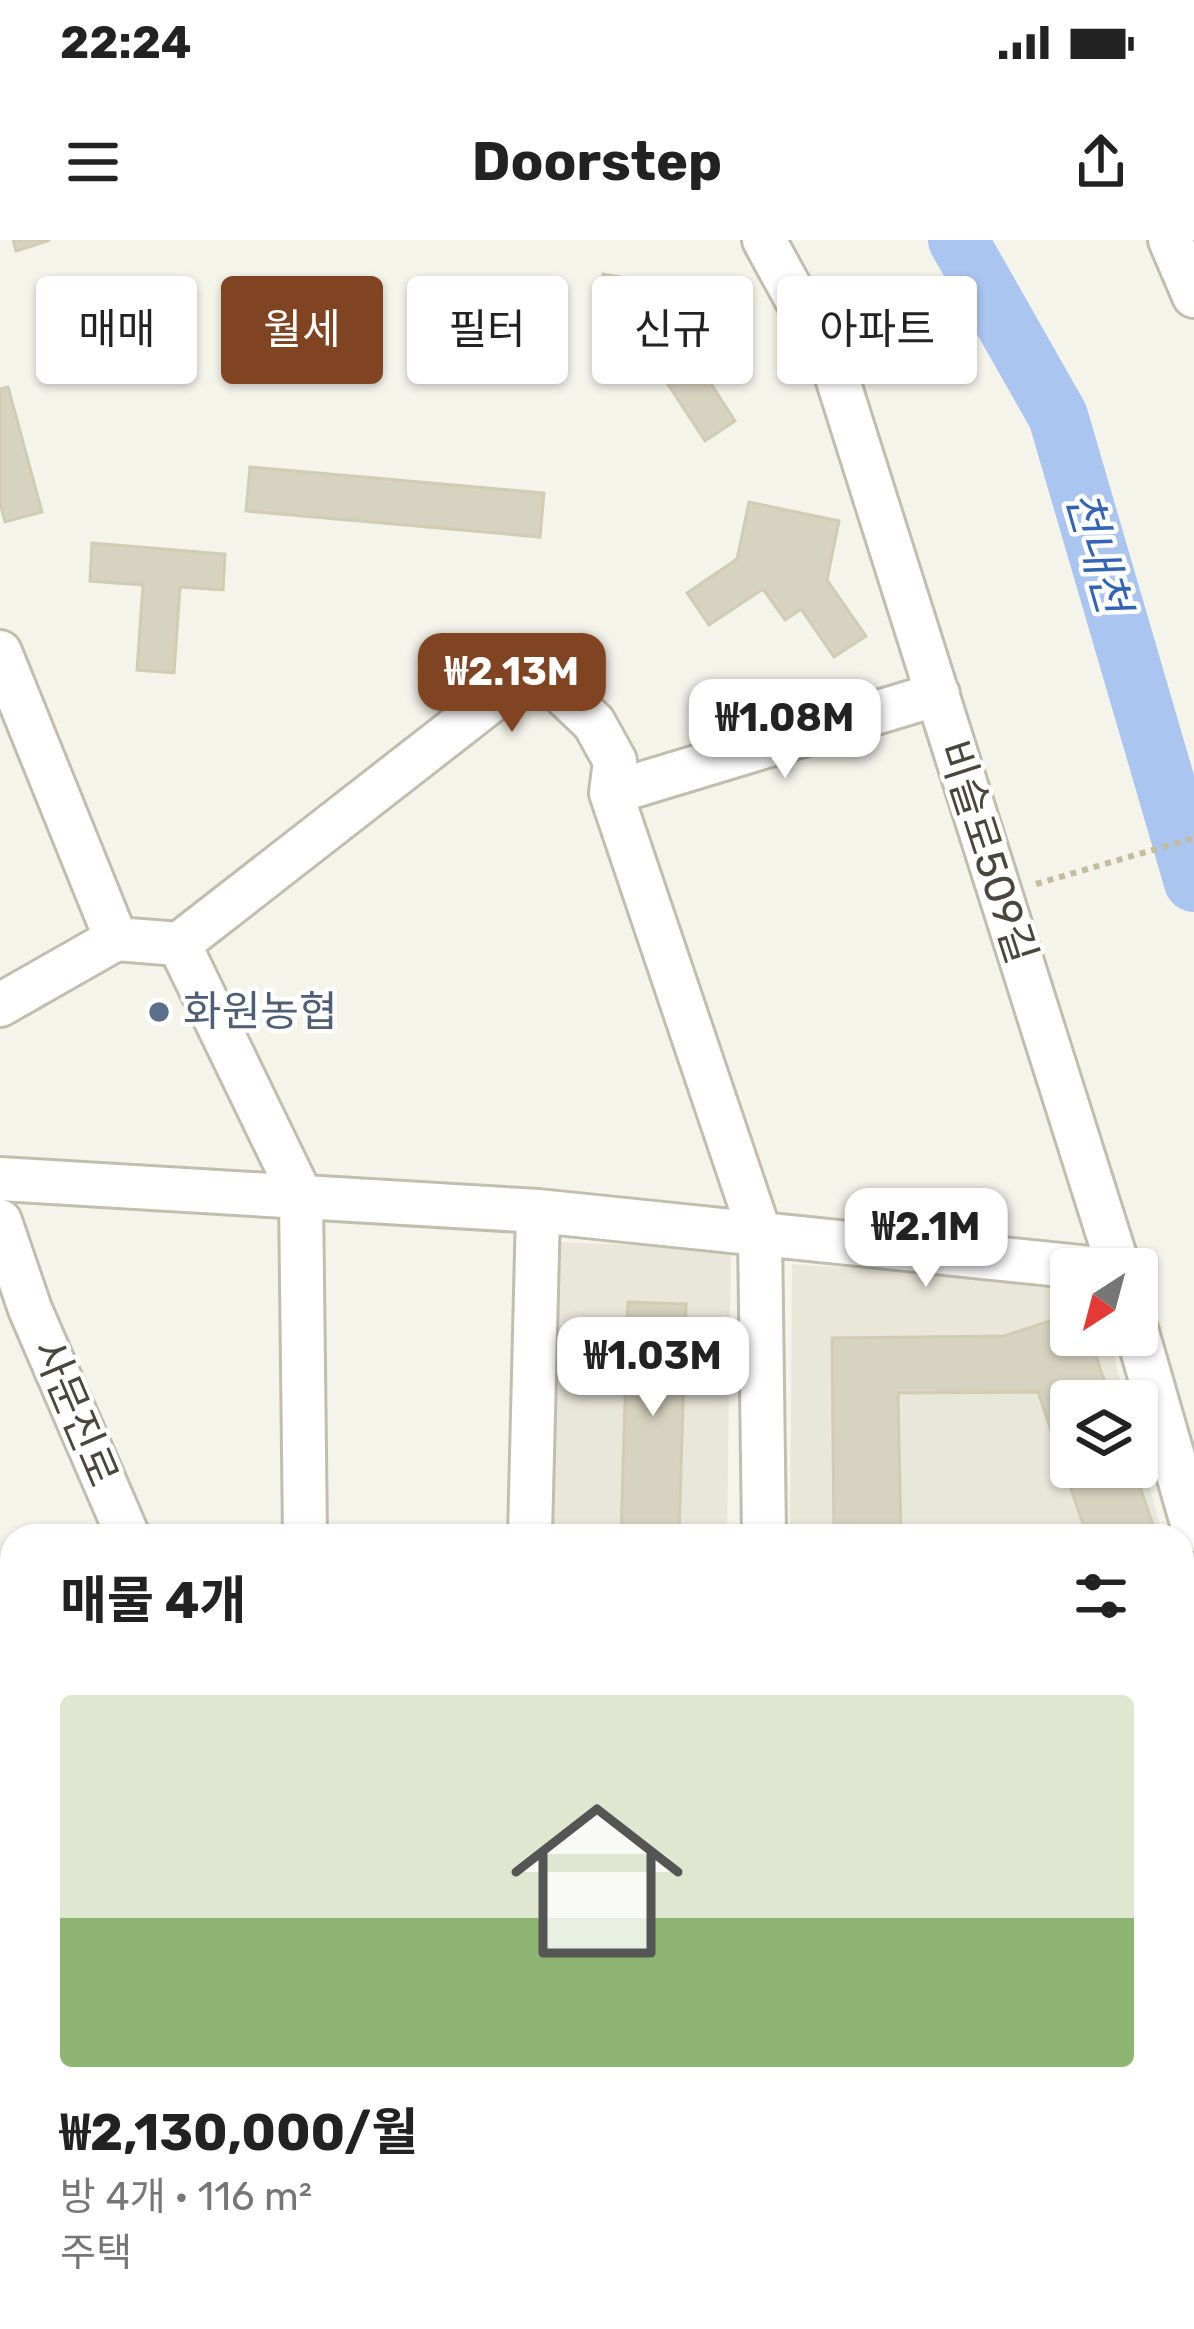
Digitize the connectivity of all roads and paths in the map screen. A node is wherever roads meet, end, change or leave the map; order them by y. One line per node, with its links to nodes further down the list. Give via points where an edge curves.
1 (764, 240): 5 (street, 비슬로509길, via 834,368)
2 (1170, 240): 3 (street)
3 (1194, 296)
4 (0, 652): 9 (street)
5 (938, 694): 6 (street); 17 (street, 비슬로509길)
6 (610, 794): 10 (street, via 615,761 593,722 552,683 514,683); 16 (street)
7 (1194, 838): 8 (path)
8 (1033, 885)
9 (116, 939): 10 (street); 11 (street)
10 (179, 944): 13 (street)
11 (0, 1005)
12 (0, 1179): 13 (street)
13 (301, 1196): 14 (street); 22 (street)
14 (538, 1211): 16 (street); 23 (street)
15 (0, 1221): 19 (street, 사문진로)
16 (760, 1234): 18 (street); 24 (street)
17 (1112, 1248)
18 (1050, 1264)
19 (15, 1309): 21 (street, 사문진로)
20 (1144, 1356): 25 (street)
21 (122, 1524)
22 (305, 1524)
23 (530, 1524)
24 (764, 1524)
25 (1192, 1524)

